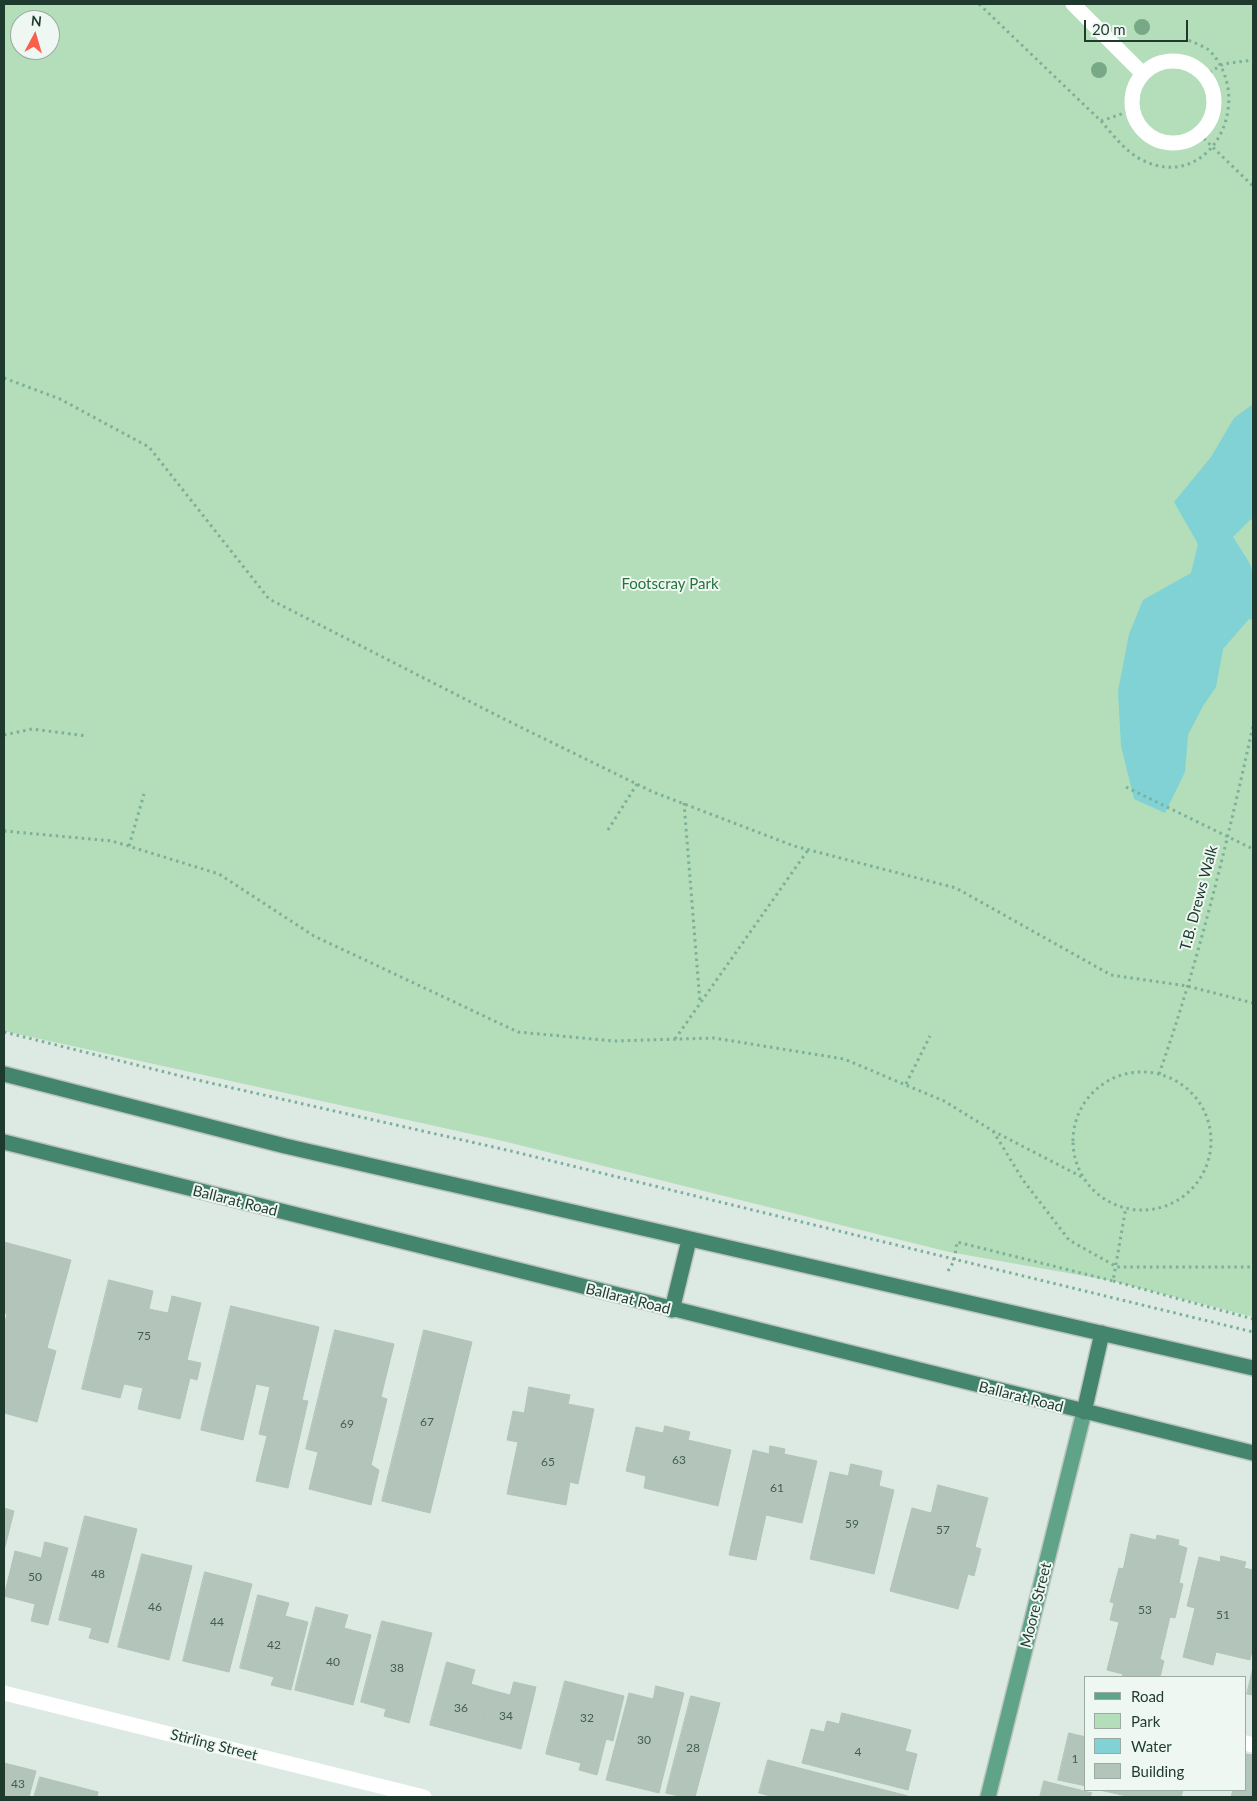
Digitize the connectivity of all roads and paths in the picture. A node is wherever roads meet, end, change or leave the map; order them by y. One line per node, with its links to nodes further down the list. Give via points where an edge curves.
1 (979, 4): 10 (path)
2 (1073, 4): 6 (street)
3 (1188, 40): 5 (path, via 1207,49)
4 (1253, 60): 5 (path)
5 (1223, 64): 7 (path); 8 (path)
6 (1143, 74): 7 (street, via 1170,61 1194,68); 9 (street, via 1132,96)
7 (1204, 76): 11 (street, via 1211,87 1213,112)
8 (1230, 77)
9 (1132, 110): 10 (path); 11 (street, via 1147,134 1159,141 1187,141)
10 (1100, 121): 13 (path, via 1125,148 1142,160 1163,166 1185,165 1205,157)
11 (1199, 134): 13 (path)
12 (1224, 137): 13 (path)
13 (1215, 148): 14 (path)
14 (1253, 186)
15 (4, 378): 21 (path, via 60,399 149,447 269,599)
16 (1253, 726): 19 (path, T.B. Drews Walk)
17 (4, 735): 18 (path, via 32,729)
18 (87, 736)
19 (1248, 750): 20 (path); 27 (path, T.B. Drews Walk)
20 (1253, 750)
21 (637, 784): 24 (path); 25 (path)
22 (1126, 787): 27 (path)
23 (144, 794): 28 (path)
24 (684, 804): 30 (path); 33 (path)
25 (608, 830)
26 (4, 831): 28 (path, via 112,841)
27 (1227, 836): 29 (path); 31 (path, T.B. Drews Walk)
28 (129, 846): 36 (path, via 219,874 314,936 518,1032 614,1041)
29 (1253, 849)
30 (808, 850): 31 (path, via 956,888 1110,975); 33 (path)
31 (1187, 986): 32 (path); 38 (path, T.B. Drews Walk)
32 (1253, 1003)
33 (700, 1004): 36 (path)
34 (4, 1032): 45 (path, via 192,1079 511,1151)
35 (930, 1036): 39 (path)
36 (675, 1040): 39 (path, via 714,1038 844,1058)
37 (4, 1074): 44 (highway, via 285,1146)
38 (1158, 1074): 42 (path, via 1134,1073 1111,1079 1086,1100 1076,1121 1073,1141); 43 (path, via 1178,1082 1202,1105 1212,1141 1207,1165 1198,1182 1180,1199 1158,1208)
39 (906, 1084): 40 (path)
40 (993, 1131): 42 (path); 47 (path, via 1023,1180 1069,1240)
41 (4, 1142): 49 (highway, Ballarat Road)
42 (1082, 1177): 43 (path, via 1110,1203)
43 (1126, 1208): 47 (path)
44 (689, 1240): 49 (highway); 52 (highway)
45 (954, 1261): 48 (path, via 957,1242); 51 (path)
46 (1253, 1266): 47 (path)
47 (1117, 1267): 48 (path)
48 (1113, 1281): 50 (path)
49 (672, 1310): 54 (highway, Ballarat Road)
50 (1253, 1319)
51 (1253, 1332)
52 (1102, 1333): 53 (highway); 54 (highway)
53 (1253, 1368)
54 (1084, 1412): 55 (highway, Ballarat Road); 58 (main road, Moore Street)
55 (1253, 1453)
56 (4, 1693): 57 (street, Stirling Street)
57 (424, 1797)
58 (988, 1797)

